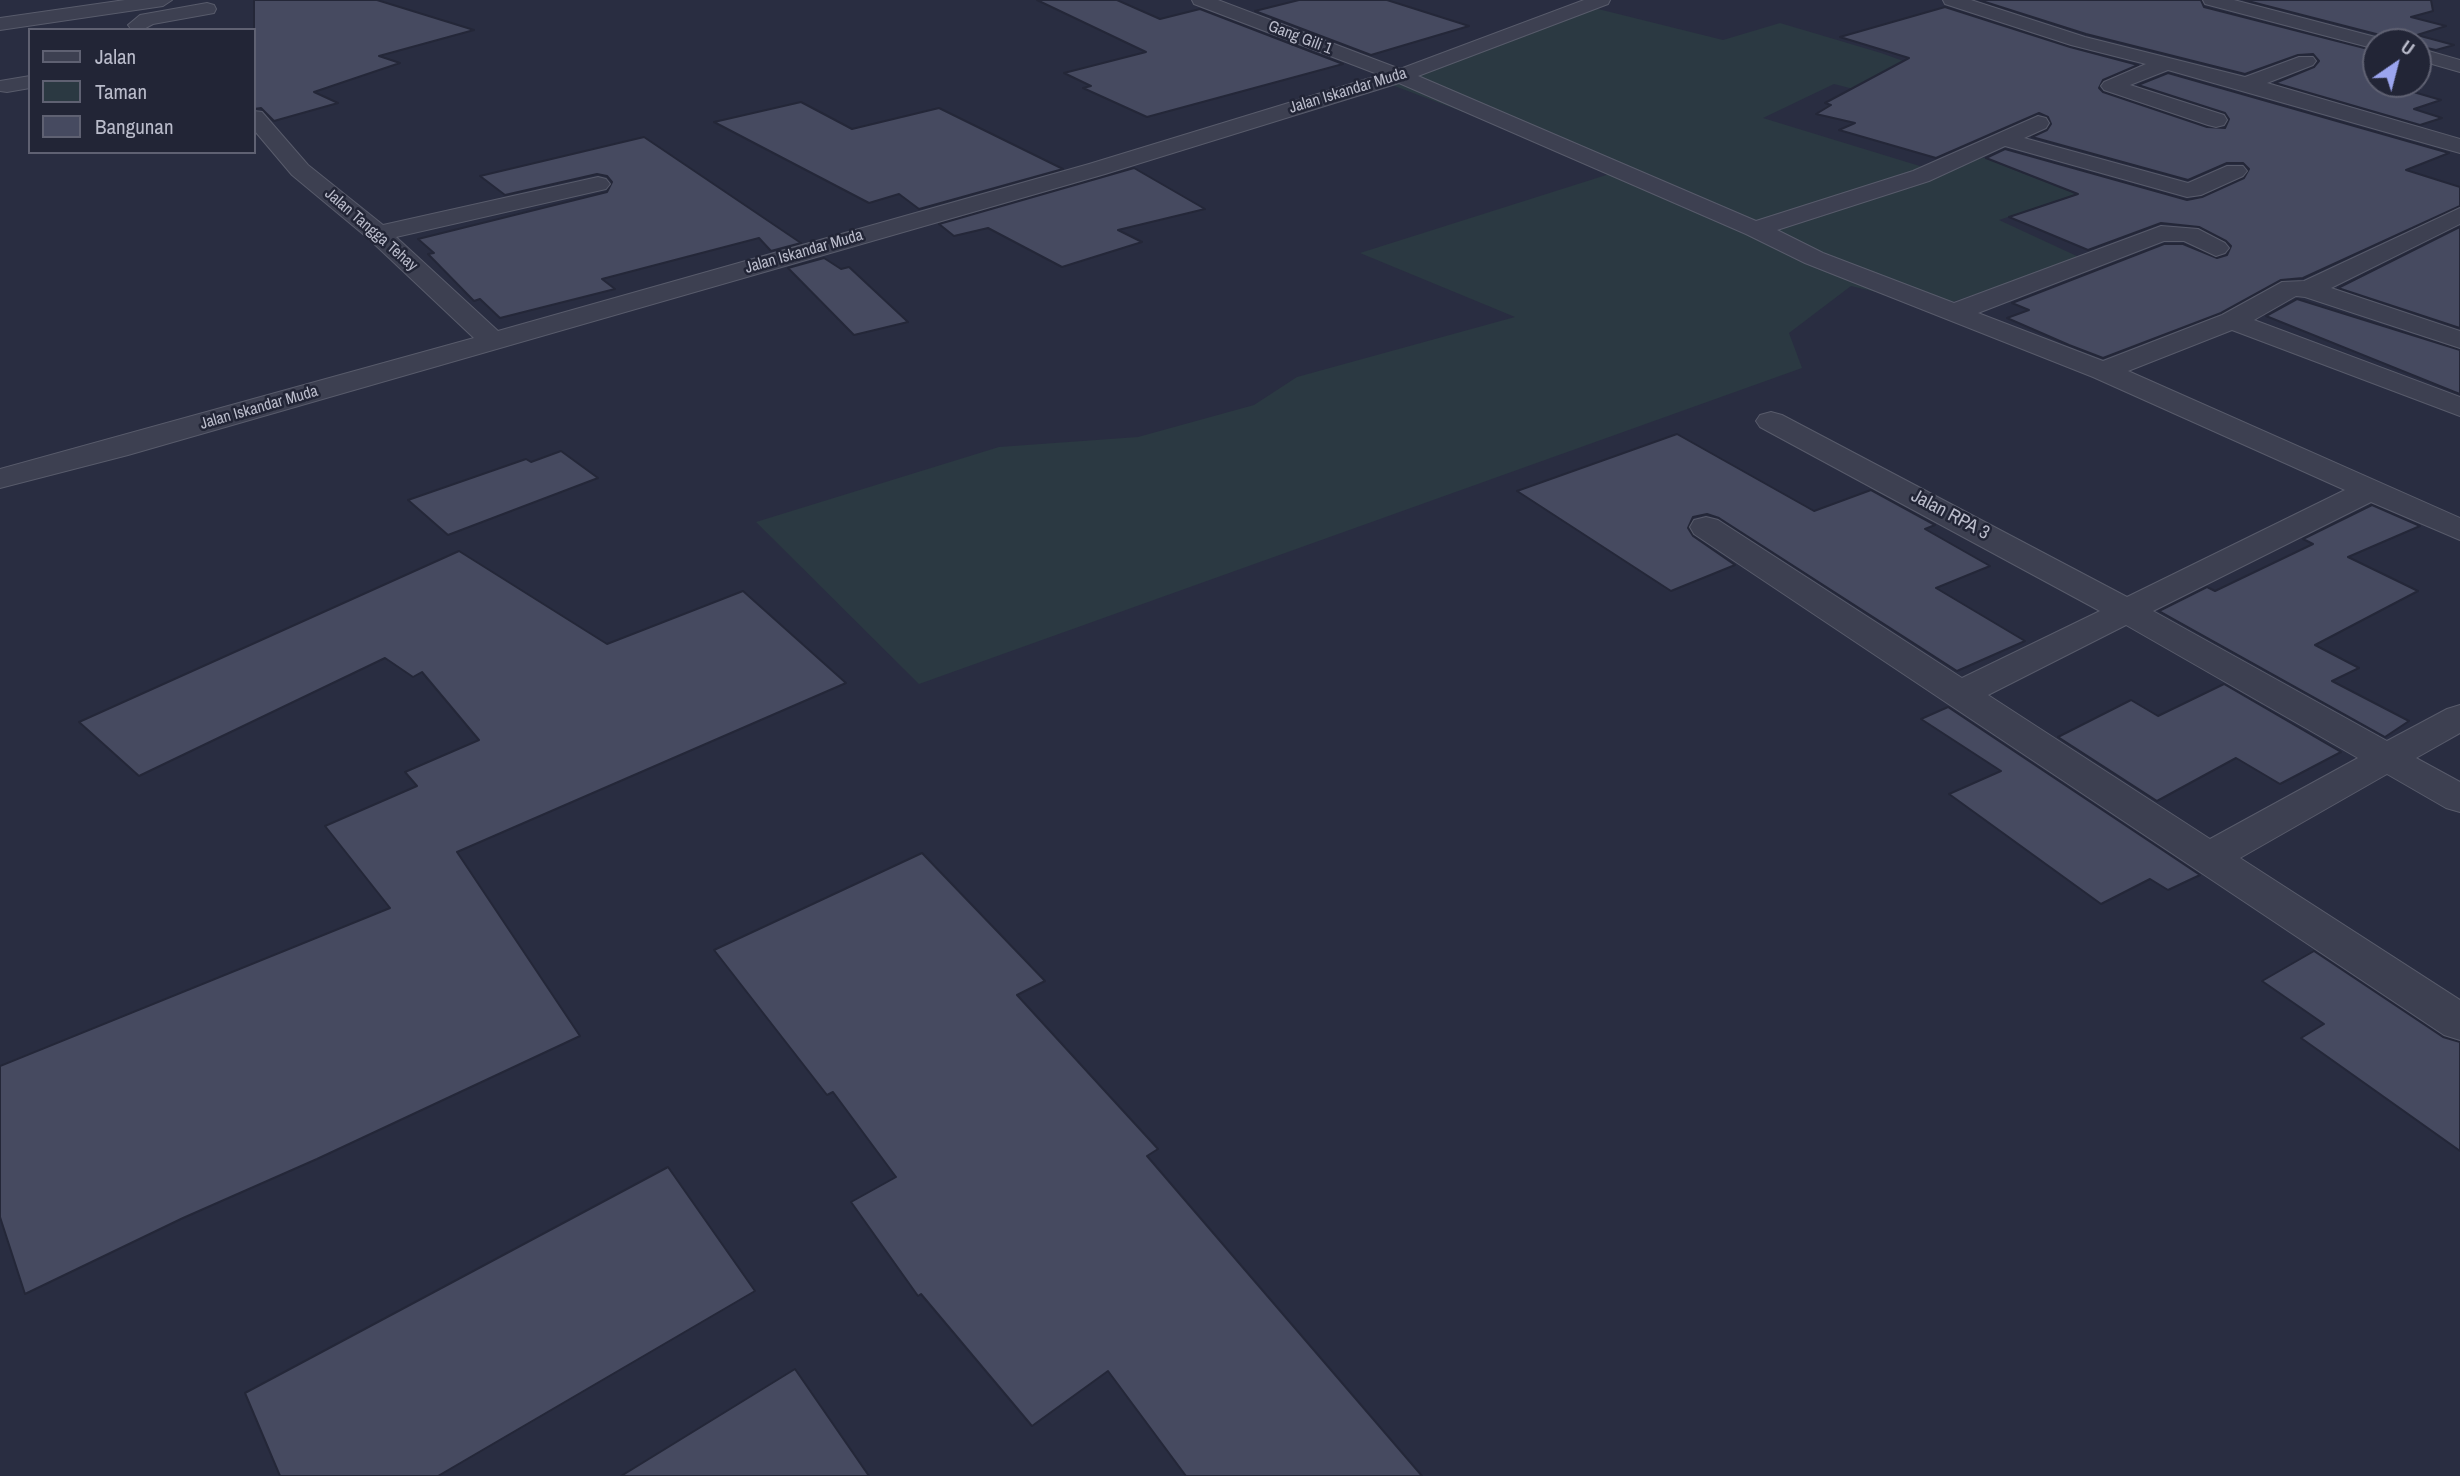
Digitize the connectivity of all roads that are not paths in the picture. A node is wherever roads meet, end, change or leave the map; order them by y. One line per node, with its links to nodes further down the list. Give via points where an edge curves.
1 (163, 0): 7 (street)
2 (1201, 0): 15 (street, Gang Gili 1)
3 (1601, 0): 15 (street, Jalan Iskandar Muda)
4 (1952, 0): 13 (street, via 2078,41)
5 (2211, 0): 10 (street)
6 (210, 5): 8 (street); 9 (street)
7 (0, 24)
8 (122, 28)
9 (193, 28)
10 (2362, 39)
11 (2432, 58): 14 (street)
12 (2306, 61): 17 (street)
13 (2168, 64): 17 (street); 20 (street, via 2111,86)
14 (2460, 66)
15 (1400, 76): 27 (street, Gang Gili 1); 33 (street, Jalan Iskandar Muda, via 1097,169)
16 (28, 82): 18 (street)
17 (2247, 84): 23 (street)
18 (6, 86)
19 (256, 119): 28 (street, Jalan Tangga Tehay, via 300,170)
20 (2216, 120)
21 (2038, 123): 22 (street)
22 (2003, 139): 24 (street, via 2187,190); 27 (street, via 1921,176)
23 (2460, 146)
24 (2235, 171)
25 (598, 184): 28 (street)
26 (2460, 215): 30 (street)
27 (1755, 229): 31 (street, Gang Gili 1, via 1826,263)
28 (378, 234): 33 (street, Jalan Tangga Tehay)
29 (2216, 248): 31 (street, via 2189,234 2161,233)
30 (2308, 289): 32 (street, via 2285,290); 34 (street)
31 (1955, 312): 35 (street, Gang Gili 1)
32 (2232, 321): 35 (street); 36 (street)
33 (492, 340): 38 (street, Jalan Iskandar Muda)
34 (2460, 340)
35 (2103, 371): 39 (street, Gang Gili 1)
36 (2460, 407)
37 (1771, 421): 42 (street, Jalan RPA 3)
38 (0, 479)
39 (2372, 489): 41 (street, Gang Gili 1); 42 (street)
40 (1706, 527): 43 (street)
41 (2460, 530)
42 (2127, 611): 43 (street); 45 (street, Jalan RPA 3)
43 (1962, 693): 47 (street)
44 (2460, 717): 45 (street)
45 (2389, 757): 46 (street, Jalan RPA 3); 47 (street)
46 (2460, 800)
47 (2209, 857): 48 (street)
48 (2460, 1023)

